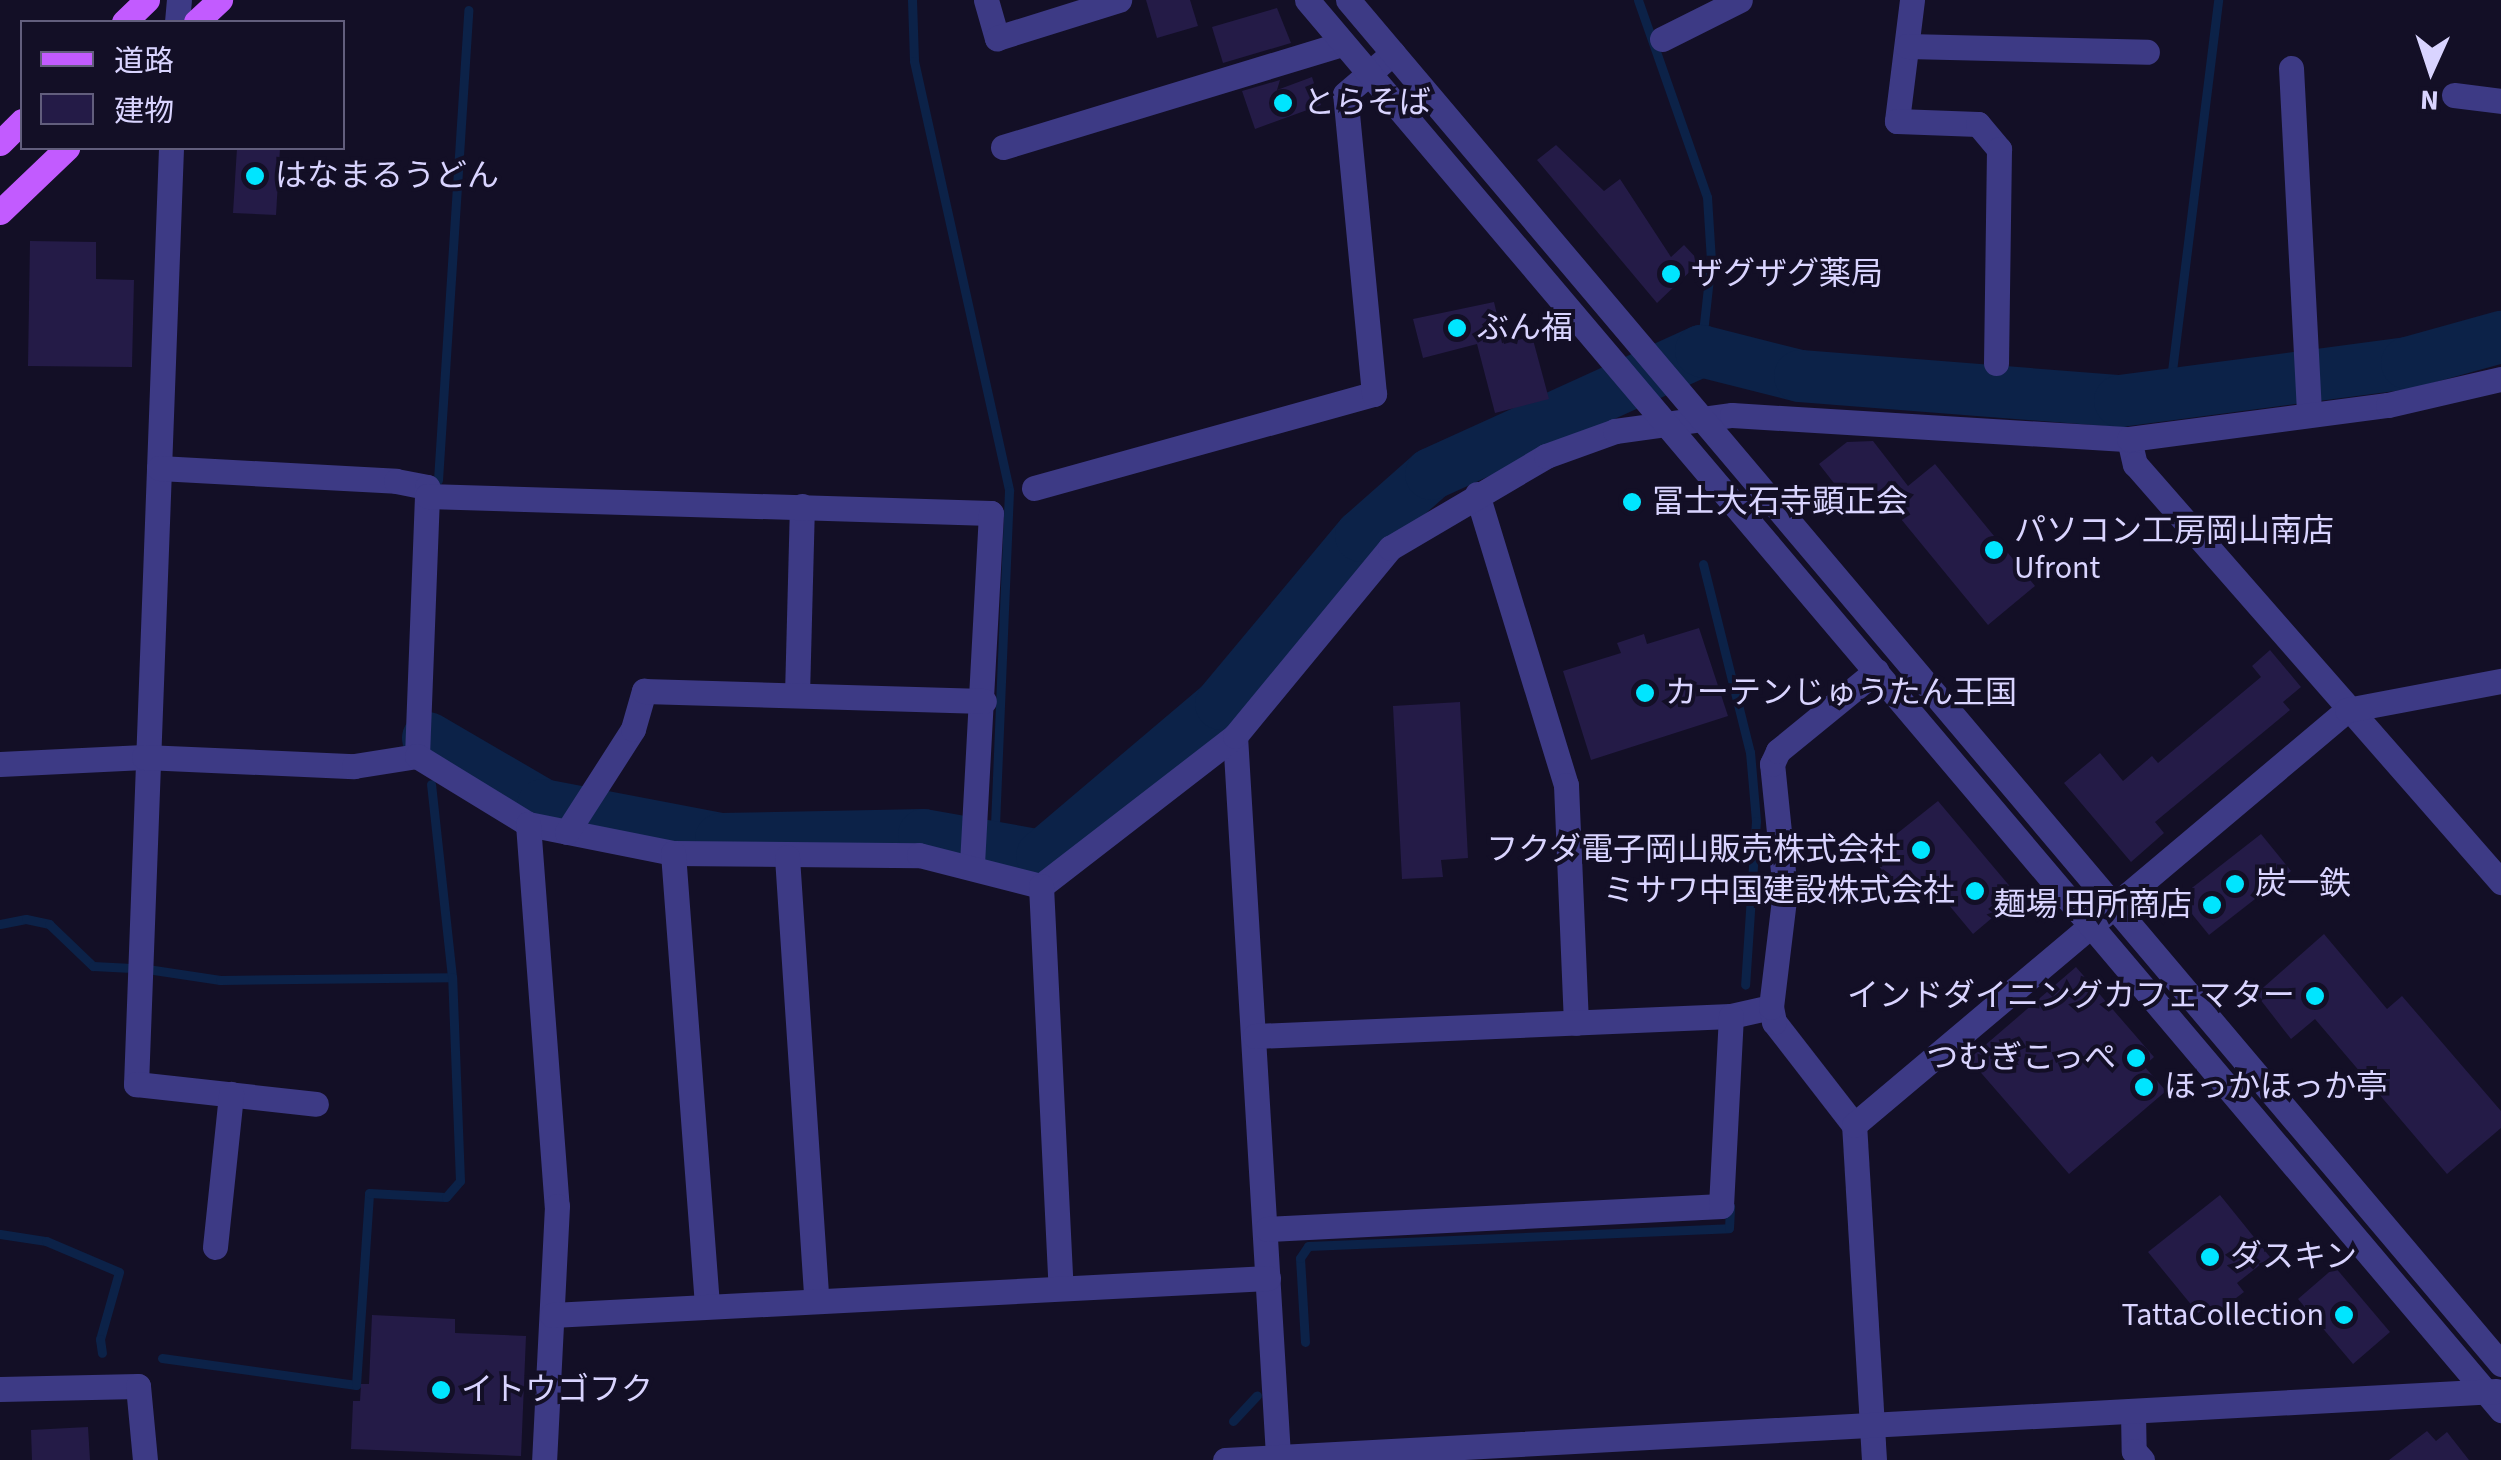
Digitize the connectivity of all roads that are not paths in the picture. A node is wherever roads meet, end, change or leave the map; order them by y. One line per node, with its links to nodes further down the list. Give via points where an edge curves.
1 (147, 0): 9 (main road)
2 (220, 0): 10 (main road)
3 (986, 0): 4 (street, via 997,38)
4 (1119, 0)
5 (1307, 0): 12 (street)
6 (1348, 0): 15 (street)
7 (1740, 0): 11 (street)
8 (1912, 0): 13 (street)
9 (126, 20)
10 (198, 20)
11 (1662, 40)
12 (1343, 44): 17 (street); 22 (street)
13 (1906, 46): 14 (street); 26 (street, via 1898,120 1978,124 2000,149)
14 (2147, 52)
15 (1393, 53): 17 (street); 29 (street)
16 (2292, 68): 28 (street)
17 (1368, 73): 30 (street); 33 (street, via 1345,94 1374,394)
18 (2454, 96): 19 (street)
19 (2501, 101)
20 (20, 123): 21 (main road)
21 (0, 143)
22 (1003, 147)
23 (65, 150): 25 (main road)
24 (170, 150): 32 (street)
25 (0, 212)
26 (1996, 363)
27 (2501, 379): 28 (street)
28 (2308, 406): 31 (street)
29 (1704, 418): 30 (street); 31 (street); 53 (street)
30 (1665, 424): 34 (street, via 1598,437); 37 (street)
31 (2129, 439): 41 (street, via 2135,464)
32 (159, 468): 35 (street, via 396,481 427,487); 44 (street)
33 (1034, 488)
34 (1476, 494): 42 (street, via 1390,548); 57 (street, via 1566,785)
35 (427, 496): 36 (street); 43 (street)
36 (802, 506): 39 (street); 40 (street, via 990,514)
37 (1876, 671): 54 (street); 55 (street, via 1778,751 1772,764 1785,891)
38 (2501, 681): 41 (street)
39 (798, 696): 40 (street); 46 (street, via 644,691 633,729)
40 (984, 701): 49 (street)
41 (2347, 710): 51 (street); 53 (street)
42 (1235, 736): 52 (street); 58 (street)
43 (417, 756): 44 (street, via 354,766); 47 (street)
44 (144, 757): 45 (street); 59 (street, via 136,1084)
45 (0, 764)
46 (577, 818): 47 (street); 48 (street)
47 (528, 824): 68 (street, via 556,1206)
48 (672, 853): 50 (street); 67 (street)
49 (973, 853): 50 (street); 52 (street)
50 (786, 857): 66 (street)
51 (2501, 882)
52 (1041, 886): 65 (street)
53 (2114, 905): 54 (street); 69 (street)
54 (2088, 925): 61 (street); 71 (street)
55 (1771, 1007): 56 (street); 61 (street, via 1774,1022)
56 (1732, 1016): 57 (street); 62 (street, via 1721,1206)
57 (1576, 1023): 58 (street)
58 (1256, 1036): 62 (street)
59 (230, 1094): 60 (street); 63 (street)
60 (316, 1104)
61 (1854, 1125): 73 (street)
62 (1267, 1229): 64 (street)
63 (215, 1247)
64 (1268, 1278): 65 (street); 74 (street)
65 (1062, 1288): 66 (street)
66 (816, 1299): 67 (street)
67 (706, 1304): 68 (street)
68 (552, 1315): 76 (street)
69 (2501, 1364)
70 (0, 1389): 75 (street, via 138,1386)
71 (2496, 1398): 72 (street)
72 (2133, 1412): 73 (street); 79 (street, via 2134,1451)
73 (1872, 1425): 74 (street); 78 (street)
74 (1278, 1458): 77 (street)
75 (145, 1460)
76 (544, 1460)
77 (1229, 1460)
78 (1874, 1460)
79 (2142, 1460)

